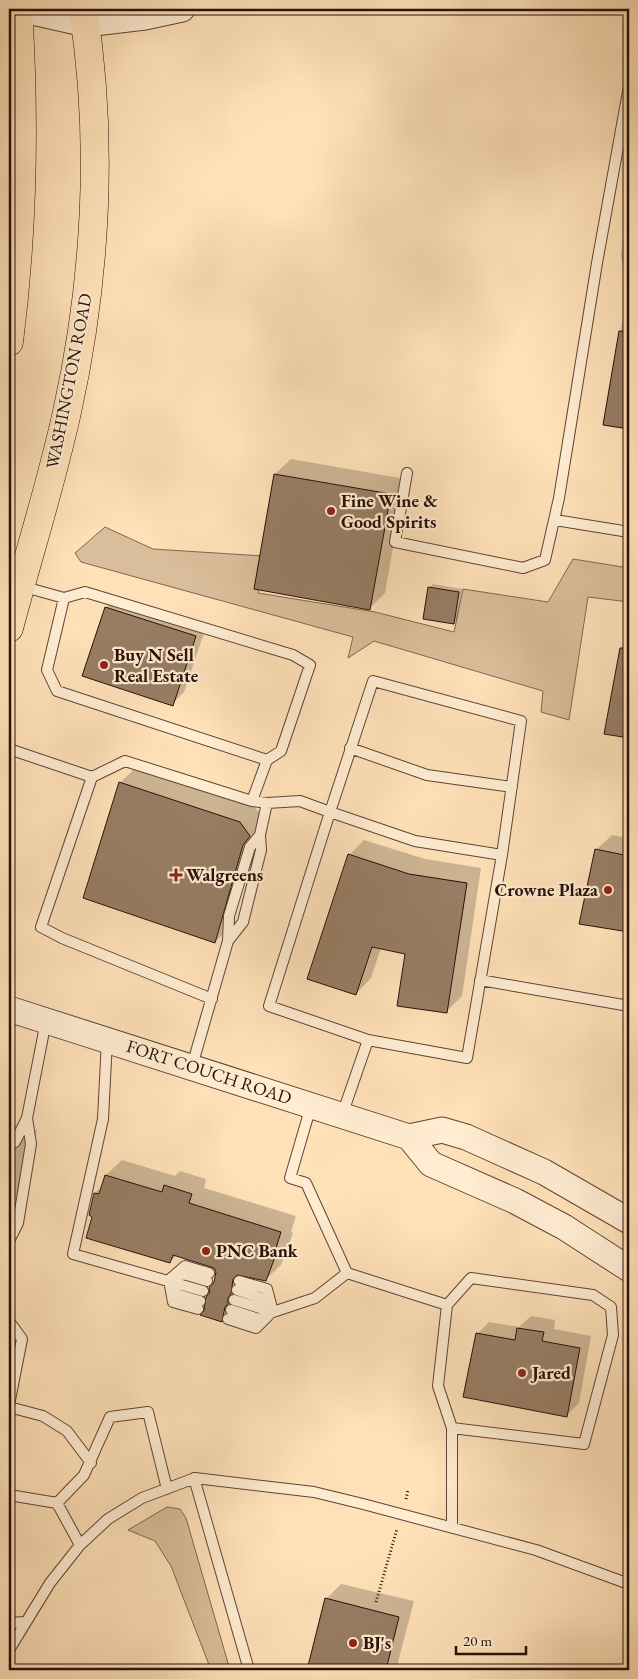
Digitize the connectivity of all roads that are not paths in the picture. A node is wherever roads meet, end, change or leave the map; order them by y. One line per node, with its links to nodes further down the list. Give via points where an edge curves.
1 (19, 9): 3 (street); 5 (main road)
2 (182, 9): 3 (street, via 145,16)
3 (85, 16): 11 (main road, WASHINGTON ROAD, via 95,147 85,314 67,412)
4 (629, 86): 9 (lane)
5 (15, 98): 6 (main road)
6 (14, 247): 7 (main road)
7 (10, 326)
8 (407, 473): 9 (lane, via 395,542 523,568 545,560)
9 (555, 520): 10 (lane)
10 (629, 532)
11 (20, 586): 12 (lane); 13 (main road, WASHINGTON ROAD)
12 (64, 598): 16 (lane, via 47,670 56,691); 16 (lane, via 85,592 293,655 310,665 281,751)
13 (9, 628)
14 (350, 748): 18 (lane, via 428,775); 18 (lane, via 373,681 521,721); 21 (lane)
15 (9, 749): 17 (lane)
16 (267, 760): 19 (lane)
17 (92, 776): 19 (lane, via 125,761); 26 (lane, via 41,927)
18 (512, 787): 23 (lane)
19 (252, 801): 20 (lane)
20 (266, 803): 21 (lane, via 300,801); 22 (lane)
21 (330, 812): 23 (lane, via 415,841); 31 (lane, via 269,1006)
22 (260, 835): 24 (lane, via 250,847 229,916); 24 (lane, via 261,850 243,922)
23 (502, 855): 25 (lane)
24 (228, 941): 26 (lane)
25 (480, 980): 27 (lane); 31 (lane, via 466,1058)
26 (212, 999): 32 (lane)
27 (629, 1006)
28 (10, 1008): 29 (street, FORT COUCH ROAD)
29 (46, 1020): 30 (street, FORT COUCH ROAD); 35 (lane)
30 (107, 1039): 32 (street, FORT COUCH ROAD); 42 (lane, via 103,1119 73,1254)
31 (368, 1040): 34 (lane)
32 (192, 1066): 33 (street, FORT COUCH ROAD)
33 (311, 1105): 34 (street, FORT COUCH ROAD); 41 (lane, via 290,1178 306,1183)
34 (342, 1115): 36 (street, FORT COUCH ROAD)
35 (27, 1118): 37 (lane); 39 (lane, via 31,1144 18,1223)
36 (409, 1137): 38 (street, via 442,1130 466,1137 544,1172); 40 (street, via 431,1164 515,1200)
37 (15, 1142)
38 (629, 1221)
39 (9, 1241)
40 (629, 1269)
41 (347, 1273): 45 (lane); 46 (lane, via 315,1298)
42 (169, 1280): 42 (lane, via 206,1282 185,1266); 44 (lane, via 176,1294)
43 (234, 1300): 46 (lane); 46 (lane, via 256,1328); 46 (lane, via 267,1289)
44 (199, 1305)
45 (447, 1305): 49 (lane, via 438,1386); 49 (lane, via 471,1278 593,1295 611,1307 613,1335 584,1444)
46 (272, 1312)
47 (9, 1321): 48 (lane, via 22,1339)
48 (9, 1406): 50 (lane, via 43,1416 67,1431)
49 (452, 1428): 55 (lane)
50 (91, 1463): 52 (lane, via 110,1417 148,1412); 54 (lane)
51 (194, 1478): 52 (lane); 55 (lane, via 314,1492); 61 (lane)
52 (167, 1489): 56 (lane, via 142,1498 108,1519)
53 (9, 1495): 54 (lane)
54 (57, 1504): 56 (lane)
55 (452, 1528): 57 (lane, via 536,1550)
56 (80, 1545): 58 (lane)
57 (629, 1584)
58 (24, 1622): 59 (lane); 60 (lane)
59 (9, 1623)
60 (9, 1650)
61 (249, 1670)

